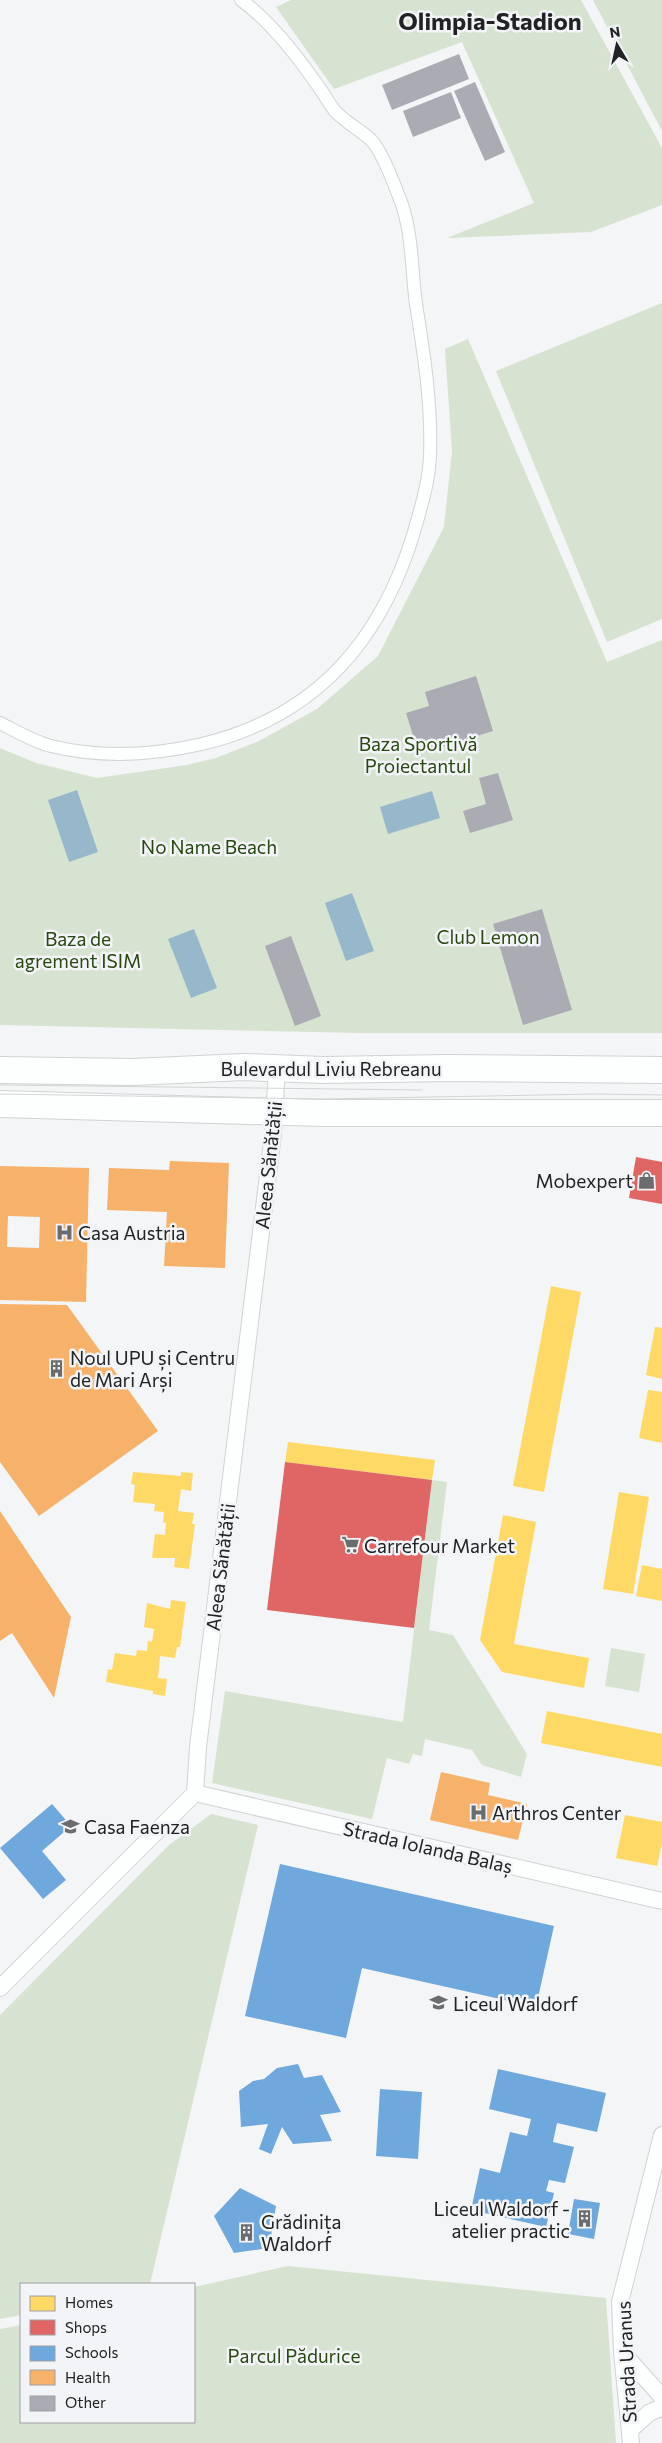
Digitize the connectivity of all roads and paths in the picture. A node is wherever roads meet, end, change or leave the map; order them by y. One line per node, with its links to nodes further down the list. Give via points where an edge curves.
1 (241, 0): 2 (street, via 288,46 336,111 373,140 408,223 426,366 430,429 428,475 409,548 387,603 343,664 307,698 243,732 183,747 111,753 49,746)
2 (0, 723)
3 (277, 1068): 4 (main road, Bulevardul Liviu Rebreanu, via 132,1072); 5 (main road, Bulevardul Liviu Rebreanu); 7 (street, Aleea Sănătății)
4 (0, 1070)
5 (662, 1070)
6 (0, 1104): 7 (main road)
7 (275, 1112): 8 (main road); 9 (street, Aleea Sănătății)
8 (662, 1113)
9 (194, 1793): 10 (street, Strada Iolanda Balaș); 11 (street)
10 (662, 1901)
11 (0, 1988)
12 (662, 2135): 13 (street, Strada Uranus, via 620,2302)
13 (622, 2352): 14 (street); 16 (street, Strada Uranus)
14 (662, 2397)
15 (662, 2407): 16 (street, via 649,2413)
16 (630, 2436)

